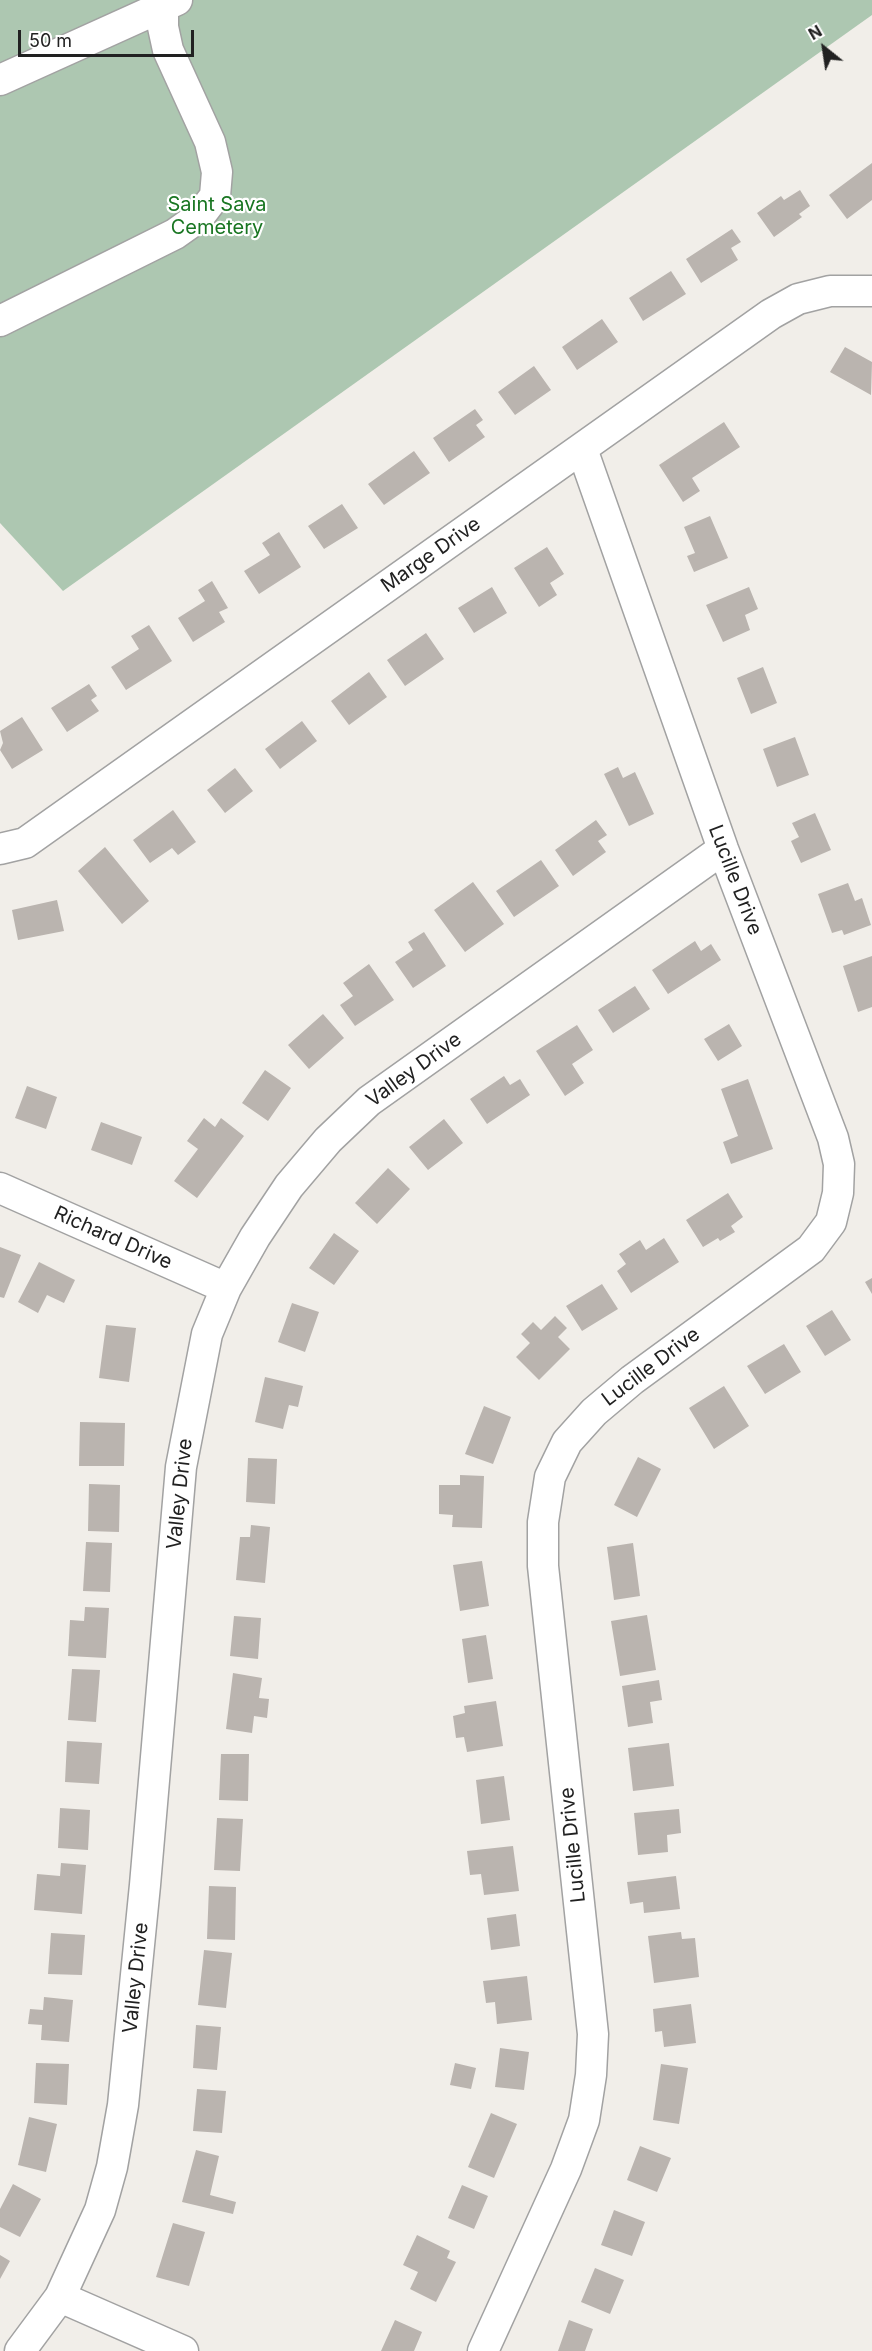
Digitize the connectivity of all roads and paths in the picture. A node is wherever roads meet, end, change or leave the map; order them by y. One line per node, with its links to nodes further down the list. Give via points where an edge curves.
1 (170, 3): 2 (street); 4 (street, via 163,27 168,50 210,142 218,172 214,196 199,217 176,234)
2 (0, 80)
3 (872, 291): 5 (street, Marge Drive, via 830,291 798,299 771,314)
4 (0, 321)
5 (582, 449): 6 (street, Marge Drive, via 25,843); 7 (street, Lucille Drive)
6 (0, 849)
7 (723, 849): 9 (street, Valley Drive, via 369,1101 328,1140 289,1186); 13 (street, Lucille Drive, via 834,1138 839,1164 838,1193 831,1222 811,1249 594,1412 567,1442 550,1477 543,1522 543,1566 593,2034 591,2074 584,2120 566,2169)
8 (0, 1188): 9 (street, Richard Drive)
9 (226, 1287): 10 (street, Valley Drive, via 207,1334 181,1467 123,2105 100,2210)
10 (60, 2296): 11 (street, Valley Drive); 12 (street)
11 (20, 2351)
12 (183, 2351)
13 (483, 2351)

